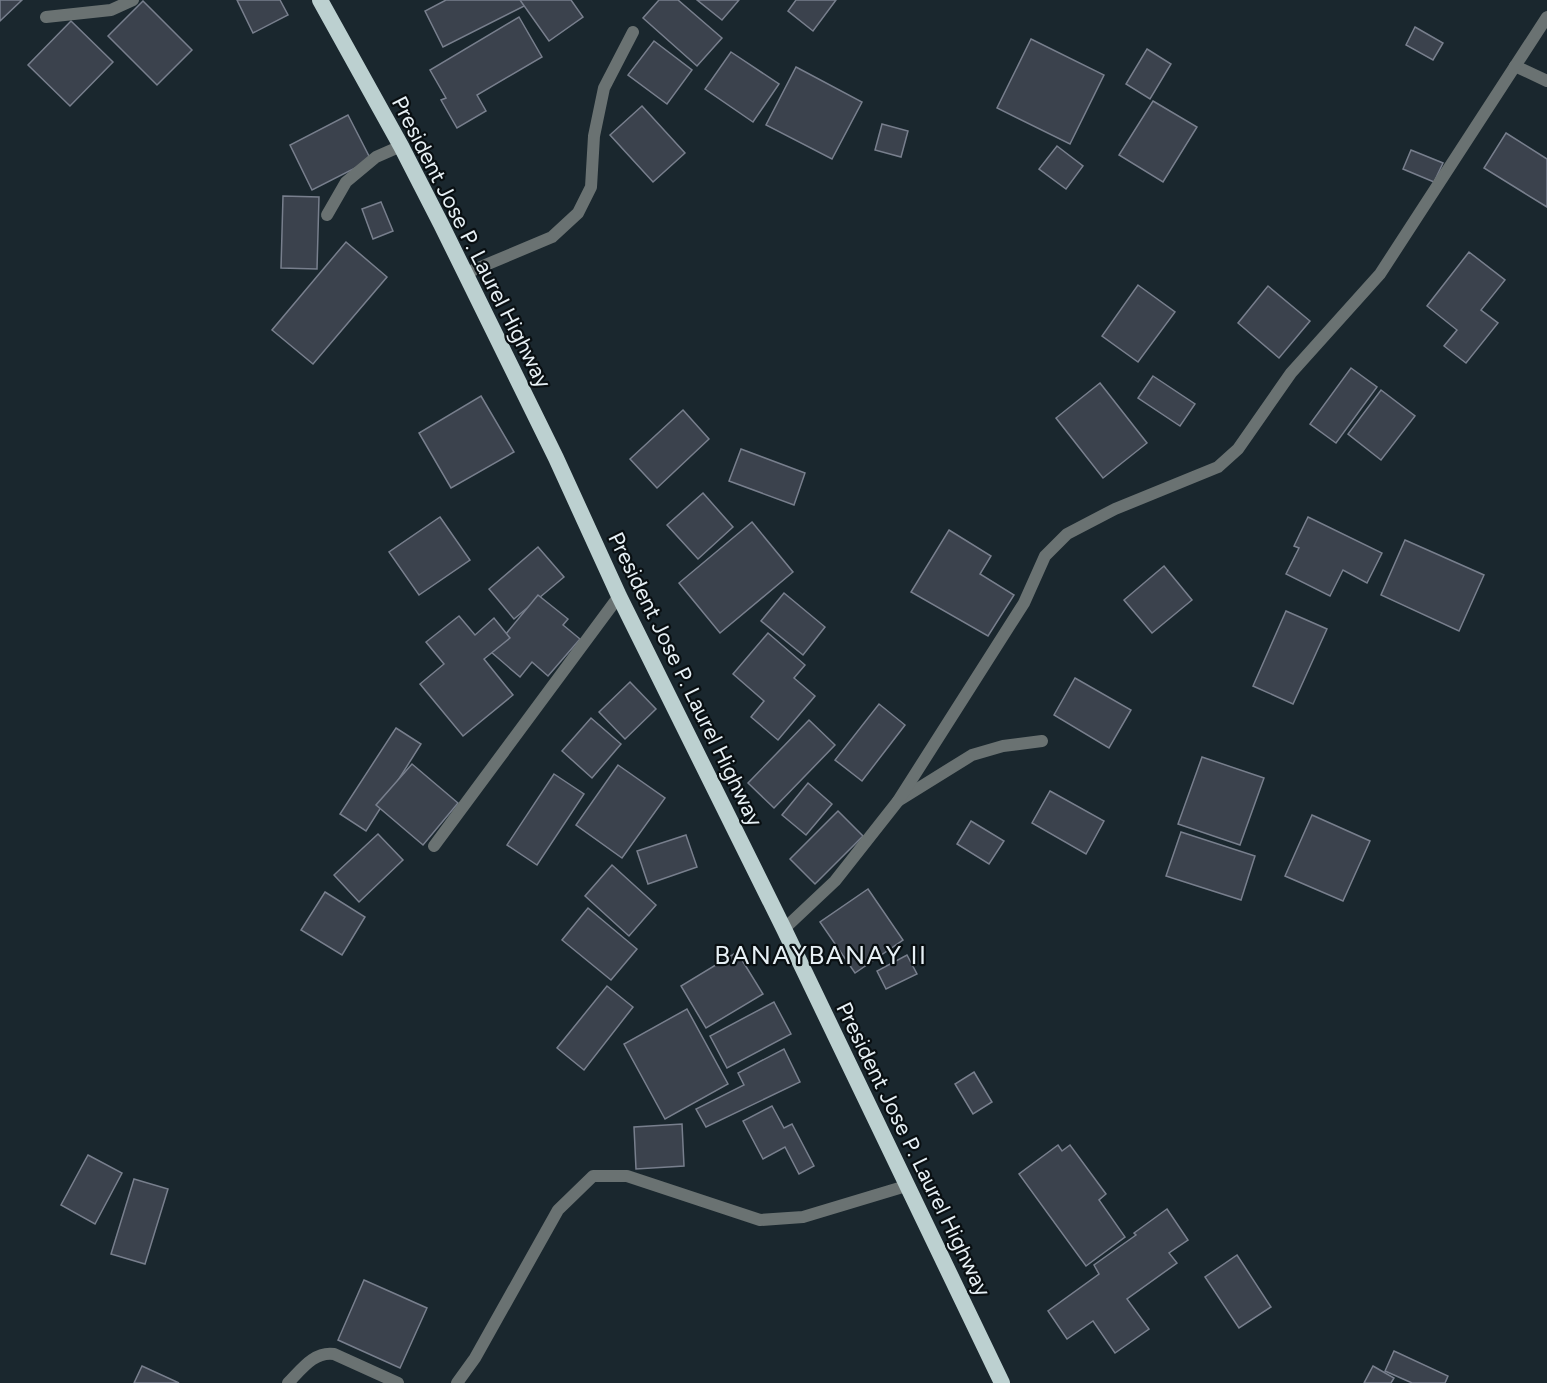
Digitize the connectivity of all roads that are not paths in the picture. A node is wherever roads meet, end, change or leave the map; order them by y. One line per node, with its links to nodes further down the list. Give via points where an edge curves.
1 (133, 0): 3 (street, via 111,9)
2 (320, 0): 8 (highway, President Jose P. Laurel Highway)
3 (46, 17)
4 (1547, 17): 6 (street)
5 (633, 32): 10 (street, via 604,88 594,136 591,187 578,213 552,237)
6 (1515, 66): 7 (street); 13 (street, via 1380,274 1291,373 1238,449 1218,466 1067,534 1046,556 1024,603)
7 (1547, 81)
8 (401, 146): 9 (street, via 376,158 346,182); 10 (highway, President Jose P. Laurel Highway)
9 (327, 214)
10 (464, 274): 11 (highway, President Jose P. Laurel Highway, via 556,458)
11 (619, 596): 14 (street); 15 (highway, President Jose P. Laurel Highway)
12 (1042, 741): 13 (street, via 972,755)
13 (898, 801): 15 (street, via 835,881)
14 (434, 846)
15 (784, 929): 16 (highway, President Jose P. Laurel Highway)
16 (906, 1186): 19 (street, via 803,1217 760,1220 627,1176 593,1176 558,1210); 20 (highway, President Jose P. Laurel Highway)
17 (288, 1383): 18 (street, via 311,1360 326,1353)
18 (398, 1383)
19 (458, 1383)
20 (1002, 1383)

